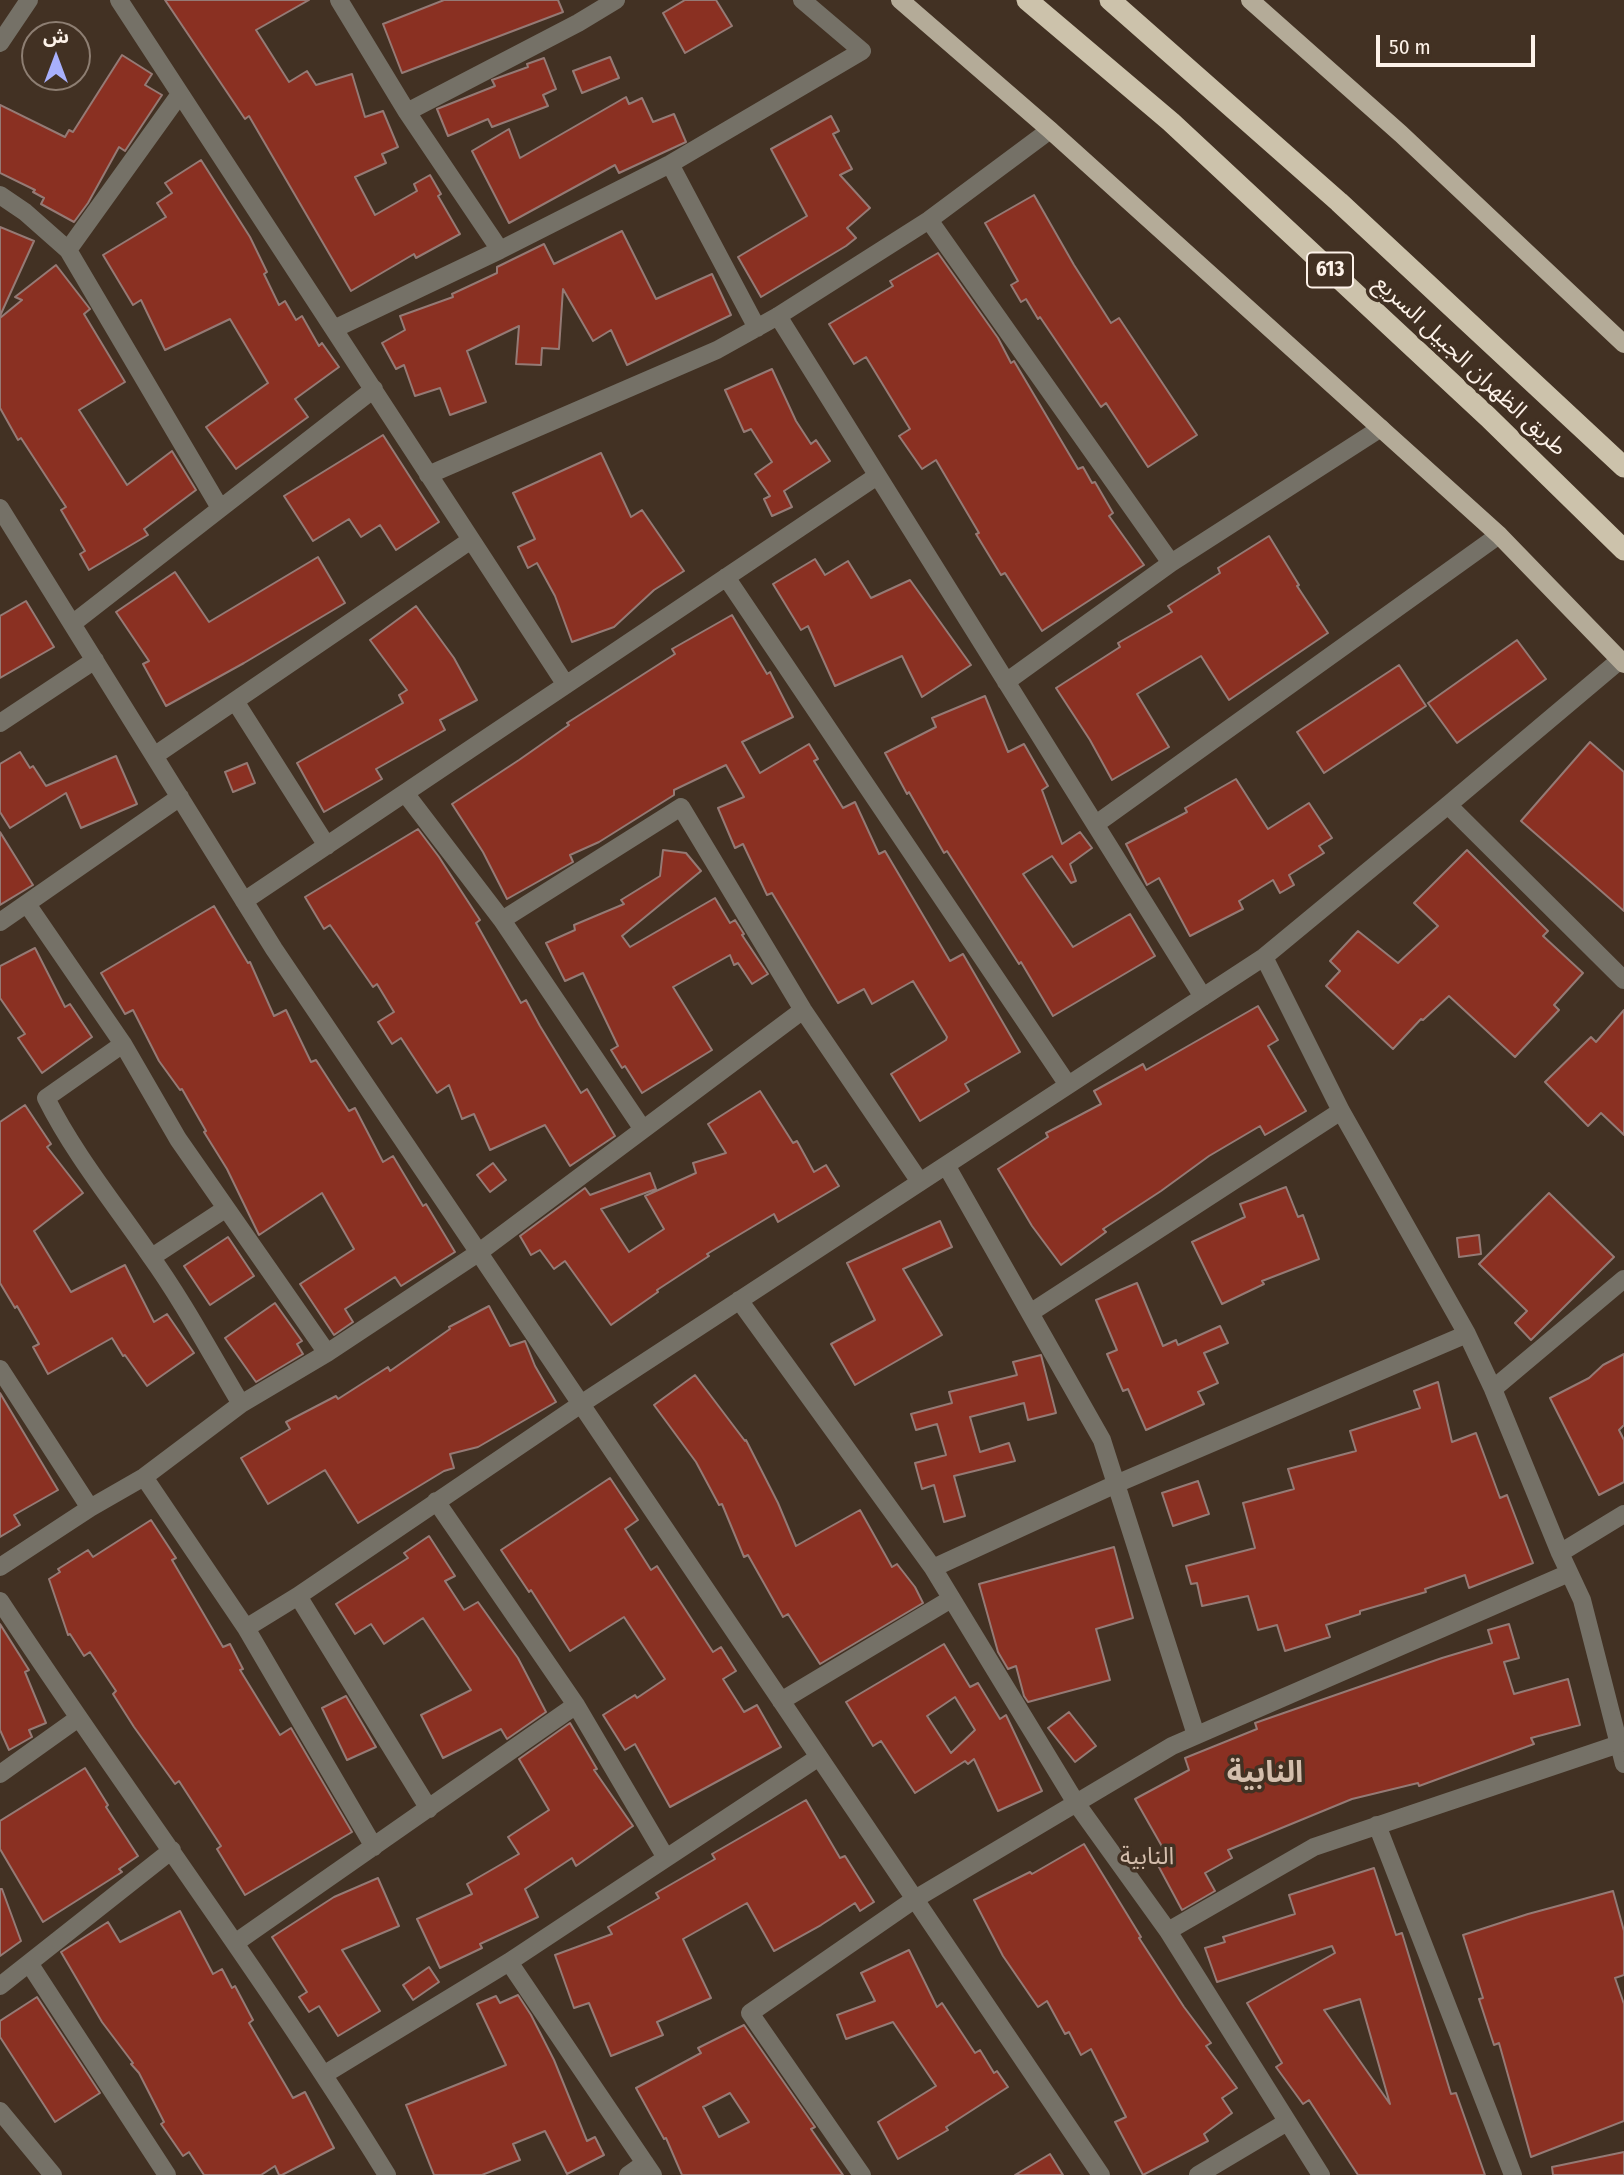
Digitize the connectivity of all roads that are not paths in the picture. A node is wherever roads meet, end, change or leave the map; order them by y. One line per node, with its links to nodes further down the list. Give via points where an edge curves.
1 (29, 0): 10 (street)
2 (119, 0): 11 (street)
3 (339, 0): 12 (street)
4 (615, 0): 12 (street)
5 (802, 0): 14 (street, via 862,51)
6 (900, 0): 13 (main road)
7 (1027, 0): 32 (highway, طريق الظهران الجبيل السريع / 613, via 1181,132 1488,416)
8 (1111, 0): 25 (highway, طريق الظهران الجبيل السريع / 613, via 1339,202)
9 (1250, 0): 22 (main road, via 1401,134)
10 (0, 43)
11 (180, 94): 17 (street); 21 (street)
12 (407, 112): 18 (street)
13 (1050, 130): 16 (street); 24 (main road)
14 (670, 164): 18 (street); 20 (street)
15 (0, 195): 17 (street)
16 (929, 220): 19 (street); 33 (street)
17 (68, 250): 29 (street)
18 (500, 250): 21 (street)
19 (778, 316): 20 (street); 27 (street)
20 (757, 328): 26 (street, via 717,350)
21 (334, 329): 23 (street)
22 (1624, 344)
23 (374, 389): 26 (street); 29 (street)
24 (1381, 428): 30 (main road); 33 (street)
25 (1624, 467)
26 (429, 475): 31 (street)
27 (877, 476): 34 (street); 38 (street)
28 (0, 508): 35 (street)
29 (220, 508): 35 (street)
30 (1499, 536): 37 (main road); 46 (street)
31 (471, 540): 39 (street); 40 (street)
32 (1624, 550)
33 (1171, 563): 38 (street)
34 (726, 577): 39 (street); 57 (street)
35 (72, 624): 36 (street)
36 (95, 660): 41 (street); 42 (street)
37 (1622, 662): 45 (street)
38 (1006, 682): 46 (street)
39 (566, 685): 43 (street)
40 (235, 701): 42 (street); 47 (street)
41 (0, 723)
42 (154, 756): 44 (street)
43 (405, 793): 47 (street); 50 (street)
44 (180, 797): 48 (street); 49 (street)
45 (1448, 806): 52 (street); 53 (street)
46 (1096, 824): 54 (street)
47 (327, 846): 48 (street)
48 (244, 901): 63 (street)
49 (27, 904): 51 (street); 56 (street)
50 (502, 920): 55 (street, via 681,807); 59 (street)
51 (0, 922)
52 (1264, 957): 54 (street); 58 (street)
53 (1624, 981)
54 (1203, 997): 57 (street)
55 (803, 1010): 59 (street); 61 (street)
56 (123, 1044): 62 (street); 64 (street, via 46,1098 78,1155)
57 (1068, 1085): 60 (street)
58 (1341, 1111): 67 (street); 68 (street)
59 (642, 1128): 63 (street)
60 (946, 1165): 61 (street); 67 (street)
61 (920, 1182): 66 (street)
62 (225, 1209): 64 (street); 69 (street)
63 (478, 1253): 69 (street); 73 (street)
64 (152, 1256): 72 (street)
65 (1624, 1279): 71 (street)
66 (739, 1300): 73 (street); 81 (street)
67 (1030, 1313): 75 (street, via 1102,1440)
68 (1468, 1334): 71 (street); 75 (street)
69 (327, 1353): 72 (street)
70 (0, 1369): 77 (street)
71 (1493, 1389): 79 (street)
72 (241, 1404): 74 (street)
73 (581, 1404): 76 (street); 87 (street)
74 (144, 1477): 77 (street); 86 (street)
75 (1116, 1484): 81 (street); 90 (street)
76 (436, 1501): 83 (street); 88 (street)
77 (90, 1508): 80 (street)
78 (1624, 1514): 79 (street)
79 (1560, 1553): 82 (street)
80 (0, 1567)
81 (933, 1568): 84 (street)
82 (1569, 1573): 90 (street); 91 (street, via 1583,1600)
83 (298, 1596): 86 (street); 96 (street)
84 (951, 1599): 87 (street); 95 (street)
85 (0, 1601): 89 (street)
86 (246, 1628): 98 (street)
87 (781, 1701): 92 (street)
88 (576, 1705): 96 (street); 100 (street)
89 (77, 1719): 94 (street); 99 (street)
90 (1196, 1735): 95 (street)
91 (1619, 1744): 93 (street); 97 (street)
92 (819, 1757): 100 (street); 101 (street)
93 (1624, 1764)
94 (0, 1774)
95 (1076, 1803): 101 (street); 102 (street)
96 (429, 1809): 98 (street)
97 (1377, 1825): 102 (street, via 1314,1847); 119 (street)
98 (374, 1847): 103 (street)
99 (172, 1850): 103 (street); 105 (street)
100 (666, 1858): 104 (street)
101 (915, 1899): 115 (street, via 750,2013); 116 (street)
102 (1168, 1931): 109 (street)
103 (235, 1943): 107 (street)
104 (509, 1962): 107 (street); 110 (street)
105 (29, 1963): 106 (street); 112 (street)
106 (0, 1986)
107 (325, 2074): 113 (street)
108 (0, 2111): 111 (street)
109 (1287, 2122): 117 (street); 118 (street)
110 (649, 2169): 114 (street)
111 (53, 2175)
112 (167, 2175)
113 (387, 2175)
114 (628, 2175)
115 (862, 2175)
116 (1101, 2175)
117 (1198, 2175)
118 (1321, 2175)
119 (1513, 2175)

